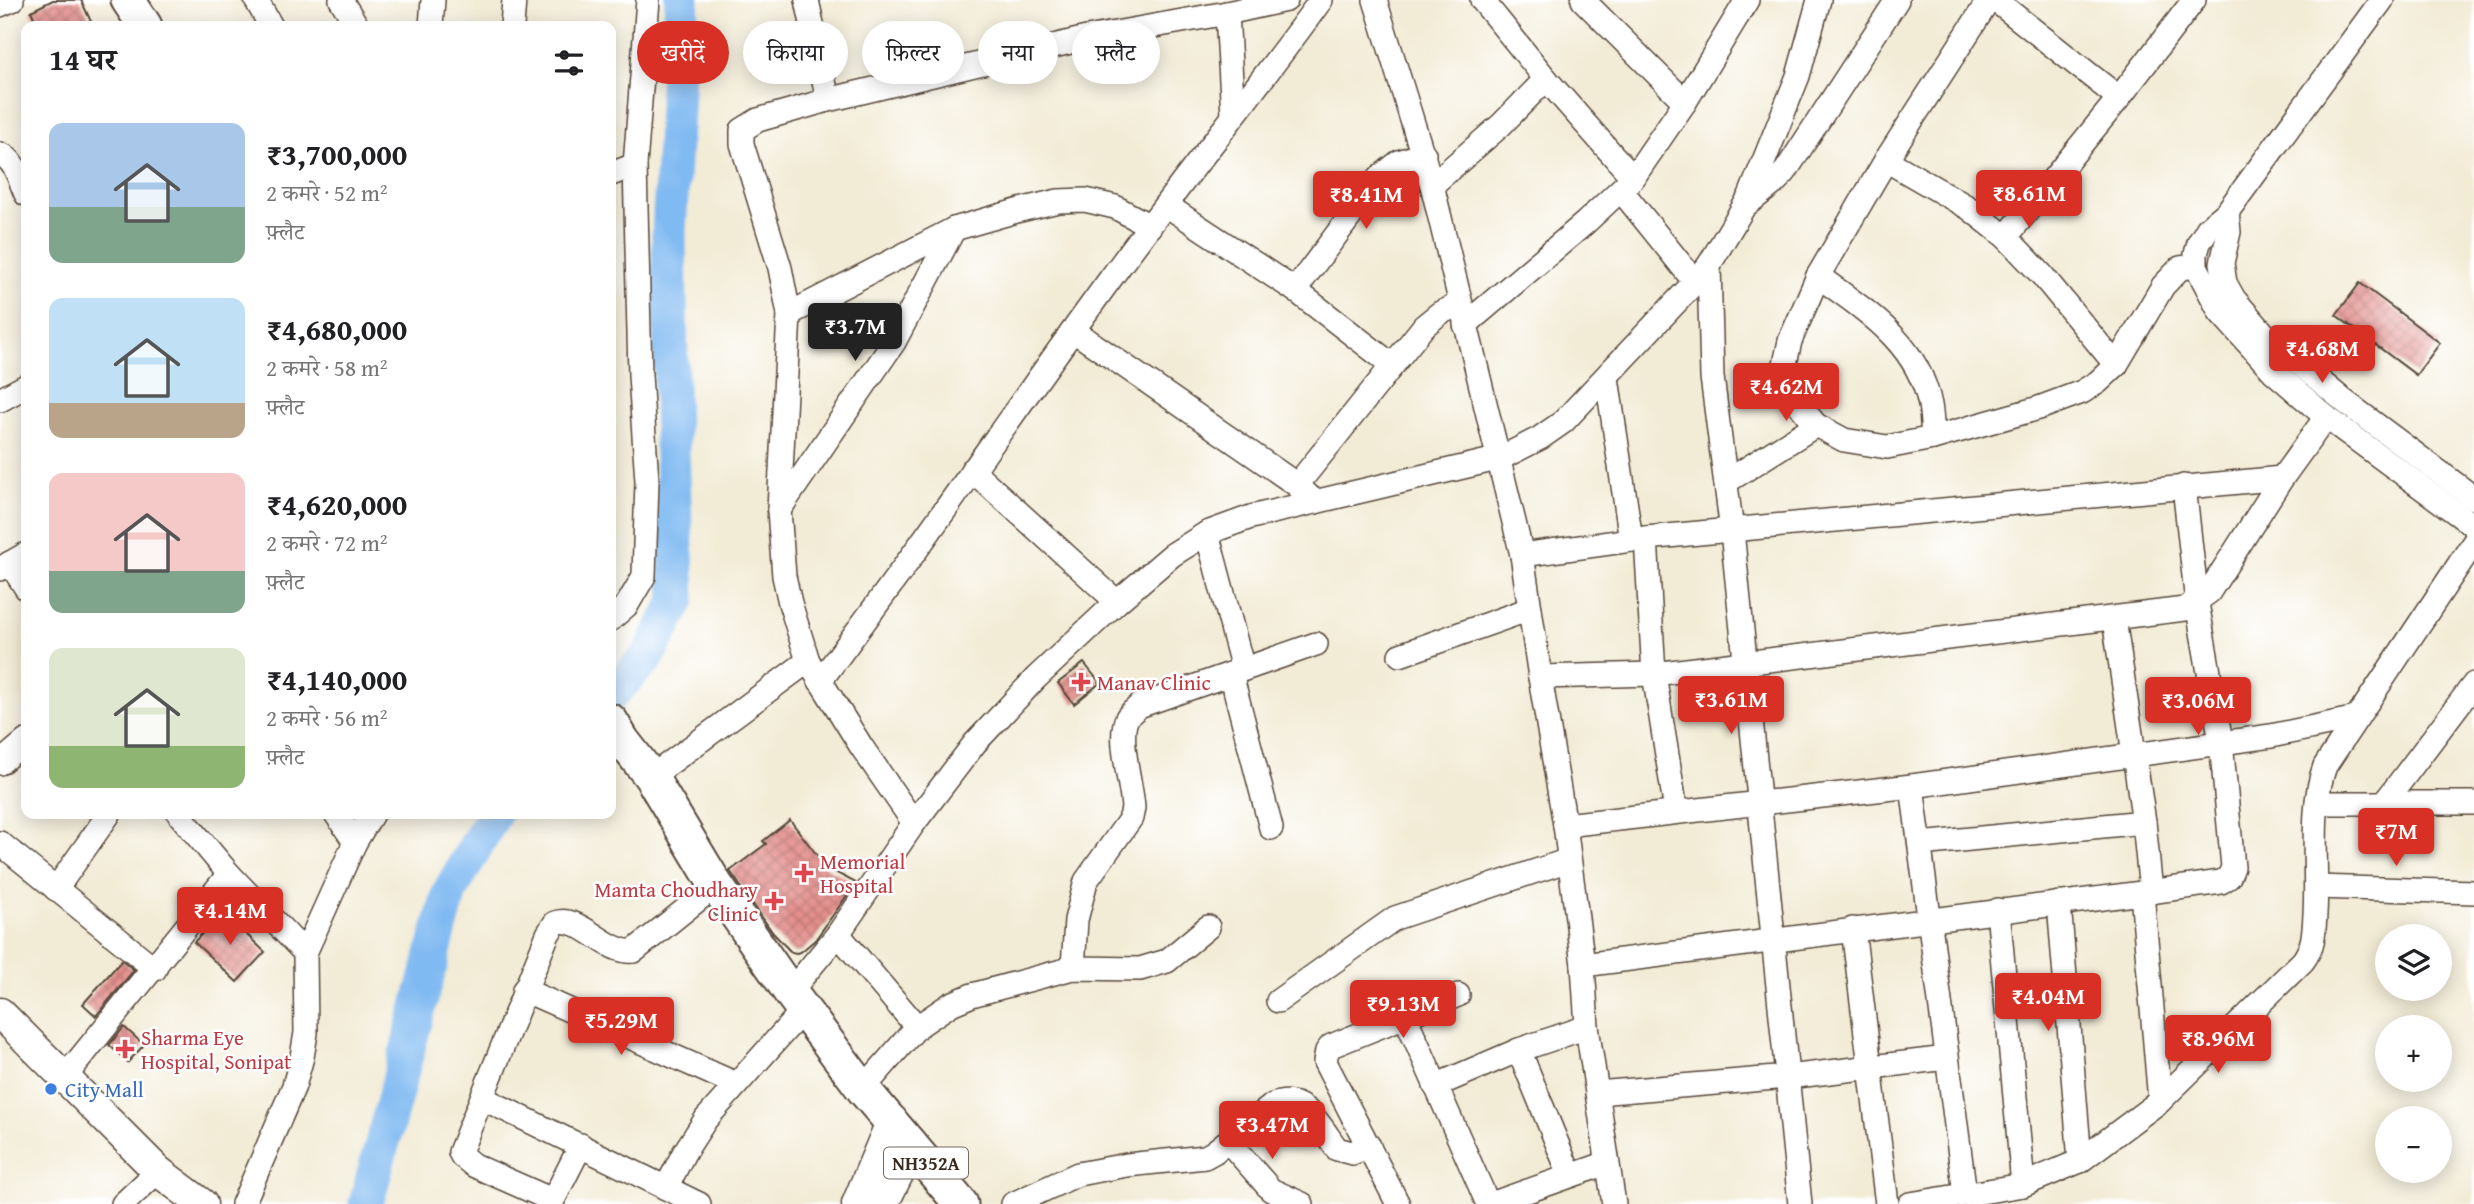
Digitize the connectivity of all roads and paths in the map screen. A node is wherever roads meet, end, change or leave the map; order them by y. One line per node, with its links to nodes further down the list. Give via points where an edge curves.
1 (256, 0): 19 (street)
2 (341, 0): 20 (street)
3 (433, 0): 21 (street)
4 (514, 0): 22 (street)
5 (648, 0): 31 (street)
6 (807, 0): 25 (street)
7 (1286, 0): 18 (street)
8 (1321, 0): 27 (street)
9 (1375, 0): 29 (street)
10 (1482, 0): 23 (street)
11 (1583, 0): 26 (street)
12 (1748, 0): 26 (street)
13 (1819, 0): 37 (street, via 1798,76)
14 (1896, 0): 37 (street, via 1785,172)
15 (1992, 0): 24 (street); 30 (street)
16 (2194, 0): 24 (street)
17 (2382, 0): 38 (street)
18 (1236, 7): 25 (street); 27 (street)
19 (268, 21)
20 (354, 21)
21 (431, 21)
22 (512, 21)
23 (1546, 79): 34 (street); 35 (street)
24 (2119, 98): 41 (street)
25 (828, 100): 46 (street, via 758,120 741,135)
26 (1685, 102): 34 (street)
27 (1233, 115): 36 (street)
28 (0, 154): 33 (street, via 13,165)
29 (1424, 154): 35 (street); 45 (street, via 1399,162 1379,178)
30 (1886, 160): 41 (street, via 1969,208); 44 (street)
31 (635, 165): 32 (street); 77 (street, via 647,481 644,576)
32 (616, 172)
33 (21, 183)
34 (1627, 184): 43 (street); 47 (street)
35 (1433, 186): 47 (street)
36 (1166, 205): 39 (street); 45 (street)
37 (1744, 206): 43 (street)
38 (2227, 212): 42 (street, via 2208,228 2196,254); 63 (street, via 2229,232 2222,263 2234,299 2267,337 2344,401)
39 (1150, 226): 40 (street, via 1115,207 1085,200 1058,201); 48 (street)
40 (954, 229): 46 (street); 65 (street, via 894,342)
41 (2006, 237): 50 (street)
42 (2196, 266): 50 (street, via 2180,268 2162,286); 54 (street, via 2220,313 2274,372)
43 (1702, 273): 51 (street); 60 (street)
44 (1818, 276): 55 (street, via 1785,364 1789,387); 56 (street, via 1878,320 1905,348 1920,373)
45 (1295, 289): 49 (street)
46 (789, 314): 65 (street)
47 (1463, 314): 49 (street, via 1430,319); 57 (street)
48 (1073, 331): 58 (street); 61 (street)
49 (1392, 365): 61 (street)
50 (2116, 365): 56 (street, via 2082,392)
51 (1607, 378): 57 (street, via 1563,422); 69 (street)
52 (21, 389): 53 (street)
53 (0, 400)
54 (2326, 417): 59 (street); 66 (street)
55 (1816, 425): 56 (street, via 1844,440 1887,447); 60 (street)
56 (1933, 438)
57 (1501, 458): 64 (street); 71 (street)
58 (972, 470): 74 (street); 86 (street)
59 (2282, 478): 62 (street); 75 (street)
60 (1726, 482): 67 (street)
61 (1297, 485): 64 (street)
62 (2184, 486): 67 (street); 75 (street)
63 (2474, 498)
64 (1315, 502): 68 (street)
65 (779, 510): 81 (street, via 784,576)
66 (2474, 526)
67 (1732, 531): 69 (street); 82 (street)
68 (1206, 533): 74 (street); 83 (street)
69 (1638, 539): 71 (street); 84 (street)
70 (2474, 542): 88 (street)
71 (1522, 555): 76 (street)
72 (12, 562): 73 (street)
73 (21, 579)
74 (1117, 602): 106 (street, via 975,743)
75 (2197, 603): 78 (street, via 2185,609); 90 (street)
76 (1530, 610): 80 (street); 85 (street)
77 (616, 615)
78 (2114, 619): 82 (street); 92 (street)
79 (1316, 643): 83 (street)
80 (1400, 655)
81 (808, 661): 86 (street); 94 (street)
82 (1745, 663): 84 (street); 99 (street)
83 (1237, 671): 108 (street); 128 (street, via 1139,706 1126,720 1131,818 1086,881 1076,920)
84 (1654, 674): 85 (street); 100 (street)
85 (1540, 677): 107 (street)
86 (820, 681): 106 (street)
87 (2474, 684): 96 (street)
88 (2357, 718): 90 (street); 97 (street, via 2325,766)
89 (617, 731): 94 (highway, NH352A)
90 (2221, 742): 92 (street); 118 (street, via 2232,873 2221,882)
91 (21, 745): 93 (street)
92 (2133, 754): 95 (street); 105 (street)
93 (0, 762)
94 (651, 777): 114 (highway, NH352A)
95 (1912, 786): 99 (street); 111 (street)
96 (2385, 802): 97 (street); 98 (street)
97 (2317, 803): 115 (street)
98 (2474, 803)
99 (1760, 804): 100 (street); 125 (street)
100 (1676, 811): 107 (street)
101 (105, 819): 116 (street)
102 (183, 819): 113 (street)
103 (339, 819): 109 (street)
104 (369, 819): 109 (street)
105 (2144, 822): 111 (street); 118 (street)
106 (915, 823): 124 (street)
107 (1565, 825): 112 (street)
108 (1270, 828)
109 (355, 842): 126 (street)
110 (0, 843): 116 (street)
111 (1920, 845): 121 (street)
112 (1569, 860): 127 (street); 133 (street, via 1395,918)
113 (229, 874): 126 (street); 129 (street)
114 (716, 885): 130 (street, via 634,951 619,950 568,921 555,923); 132 (highway, NH352A)
115 (2317, 887): 117 (street); 148 (street, via 2311,949 2303,961)
116 (56, 889): 129 (street)
117 (2474, 892)
118 (2146, 893): 119 (street); 148 (street)
119 (2059, 903): 120 (street); 154 (street)
120 (1998, 910): 121 (street); 158 (street)
121 (1929, 921): 123 (street); 139 (street)
122 (1208, 927): 128 (street, via 1160,964 1140,969)
123 (1853, 929): 125 (street); 140 (street)
124 (838, 934): 132 (street); 136 (street)
125 (1772, 940): 127 (street); 142 (street)
126 (305, 953): 164 (street, via 302,1056 282,1117)
127 (1583, 965): 137 (street)
128 (1073, 968): 136 (street, via 972,995)
129 (155, 969): 141 (street)
130 (524, 990): 143 (street); 147 (street)
131 (1458, 995): 135 (street)
132 (797, 1001): 143 (street); 145 (highway, NH352A)
133 (1278, 1001)
134 (0, 1013): 141 (main road)
135 (1405, 1016): 144 (street); 153 (street, via 1331,1046 1325,1056)
136 (917, 1027): 145 (street)
137 (1587, 1027): 138 (street); 146 (street)
138 (1519, 1050): 144 (street); 157 (street)
139 (1947, 1058): 140 (street); 160 (street)
140 (1871, 1065): 142 (street); 175 (street)
141 (65, 1077): 156 (main road)
142 (1788, 1077): 146 (street); 174 (street)
143 (736, 1084): 159 (street, via 694,1136)
144 (1435, 1086): 172 (street)
145 (863, 1089): 149 (highway, NH352A)
146 (1597, 1093): 155 (street)
147 (482, 1098): 151 (street); 161 (street, via 462,1156)
148 (2160, 1101): 154 (street)
149 (892, 1120): 152 (highway, NH352A); 166 (main road)
150 (1228, 1141): 153 (street, via 1273,1105 1292,1101 1311,1115 1337,1149 1353,1153); 169 (street, via 1195,1160 1078,1174); 170 (street, via 1271,1190)
151 (581, 1144): 159 (street); 161 (street)
152 (912, 1146): 167 (main road); 168 (highway, NH352A)
153 (1369, 1146): 171 (street)
154 (2080, 1161): 158 (street)
155 (1607, 1163): 157 (street); 173 (street)
156 (158, 1171): 162 (street); 163 (main road)
157 (1570, 1175): 172 (street)
158 (2024, 1185): 160 (street)
159 (666, 1188): 165 (street)
160 (1965, 1194): 176 (street)
161 (552, 1202)
162 (123, 1204)
163 (202, 1204)
164 (243, 1204)
165 (699, 1204)
166 (858, 1204)
167 (883, 1204)
168 (961, 1204)
169 (1013, 1204)
170 (1302, 1204)
171 (1398, 1204)
172 (1490, 1204)
173 (1614, 1204)
174 (1800, 1204)
175 (1887, 1204)
176 (1910, 1204)

